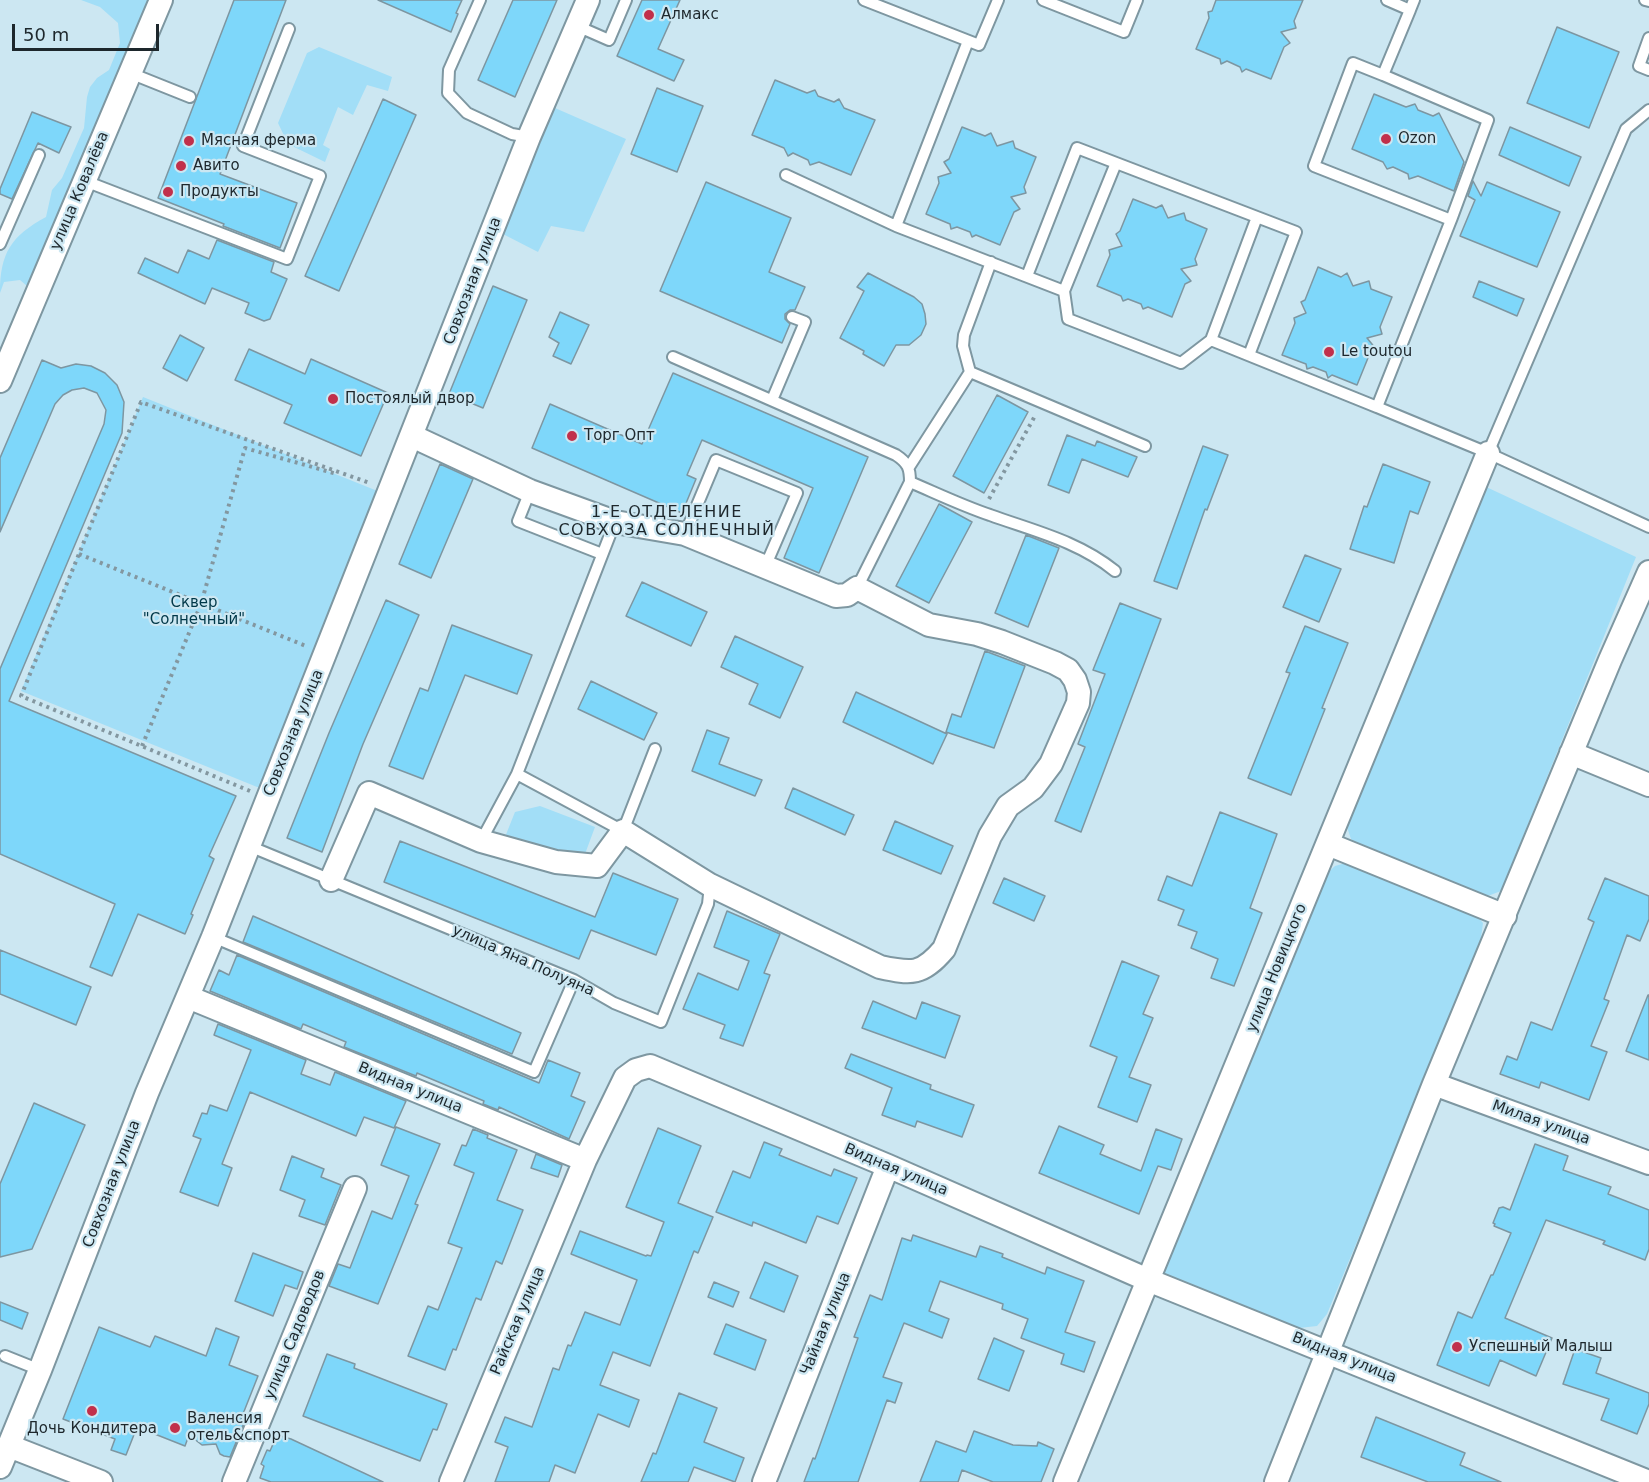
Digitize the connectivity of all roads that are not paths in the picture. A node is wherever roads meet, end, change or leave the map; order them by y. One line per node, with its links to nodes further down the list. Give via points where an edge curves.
1 (161, 0): 18 (street, улица Ковалёва)
2 (480, 0): 22 (lane, via 449,70 448,93 466,113 512,134)
3 (588, 0): 13 (street, Совхозная улица)
4 (626, 0): 13 (lane, via 609,40)
5 (864, 0): 16 (lane)
6 (998, 0): 16 (lane, via 979,45)
7 (1043, 0): 8 (lane, via 1124,32)
8 (1137, 0)
9 (1388, 0): 12 (lane)
10 (1644, 0): 11 (lane)
11 (1649, 1)
12 (1412, 5): 19 (lane)
13 (577, 26): 22 (street, Совхозная улица)
14 (290, 29): 26 (lane, via 243,146 320,176 287,259)
15 (1649, 38): 17 (lane, via 1639,66)
16 (968, 40): 29 (lane)
17 (1649, 70)
18 (130, 73): 20 (lane); 26 (street, улица Ковалёва)
19 (1383, 75): 28 (lane, via 1488,120); 28 (lane, via 1353,63 1314,166)
20 (190, 97)
21 (1649, 110): 44 (lane, via 1626,129)
22 (529, 137): 42 (street, Совхозная улица)
23 (39, 155): 30 (lane)
24 (1116, 163): 27 (lane); 32 (lane, via 1077,148); 33 (lane)
25 (786, 175): 29 (lane)
26 (85, 181): 39 (street, улица Ковалёва)
27 (1257, 217): 35 (lane); 36 (lane, via 1296,232)
28 (1451, 220): 41 (lane, via 1377,407)
29 (896, 226): 31 (lane)
30 (0, 244)
31 (991, 262): 32 (lane); 38 (lane, via 964,335)
32 (1026, 276): 33 (lane)
33 (1064, 291): 35 (lane, via 1068,320 1181,363)
34 (792, 317): 40 (lane, via 805,322)
35 (1211, 340): 36 (lane)
36 (1249, 355): 41 (lane)
37 (673, 357): 40 (lane)
38 (970, 372): 43 (lane); 45 (lane)
39 (1, 376)
40 (772, 400): 45 (lane, via 896,455)
41 (1370, 404): 44 (lane)
42 (412, 436): 47 (street); 63 (street, Совхозная улица)
43 (1144, 446)
44 (1488, 453): 49 (lane); 62 (street, улица Новицкого)
45 (909, 467): 46 (lane)
46 (909, 482): 53 (lane, via 1027,526 1096,556); 55 (lane)
47 (530, 491): 48 (street); 51 (lane, via 518,521)
48 (615, 522): 50 (street); 51 (lane)
49 (1649, 527)
50 (685, 534): 52 (street); 52 (lane, via 716,460 797,493)
51 (602, 554): 58 (lane)
52 (765, 567): 55 (street, via 836,596 847,595)
53 (1115, 571)
54 (1649, 572): 57 (street)
55 (856, 588): 65 (street, via 928,625 1002,642 1068,670 1079,692 1078,703 1051,764 1034,788 1008,806 990,836 944,949 932,964 917,971 880,967)
56 (656, 749): 60 (lane)
57 (1571, 753): 59 (street); 66 (street)
58 (517, 774): 60 (lane); 61 (lane)
59 (1649, 785)
60 (623, 831): 61 (street, via 597,866 556,862); 65 (street)
61 (481, 841): 64 (street, via 369,793)
62 (1328, 844): 66 (street); 75 (street, улица Новицкого)
63 (249, 846): 64 (lane, улица Яна Полуяна); 67 (street, Совхозная улица)
64 (332, 880): 68 (lane, улица Яна Полуяна)
65 (710, 885): 68 (lane, улица Яна Полуяна, via 708,903 662,1022 614,1003)
66 (1504, 916): 70 (street)
67 (213, 937): 68 (lane, via 534,1072); 69 (street, Совхозная улица)
68 (574, 980)
69 (188, 997): 71 (street, Видная улица); 79 (street, Совхозная улица)
70 (1434, 1084): 72 (street, Милая улица); 76 (street)
71 (585, 1160): 73 (street, Видная улица, via 625,1078 650,1066); 84 (street, Райская улица)
72 (1649, 1163)
73 (888, 1166): 75 (street, Видная улица); 85 (street, Чайная улица)
74 (355, 1188): 83 (street, улица Садоводов)
75 (1148, 1280): 76 (street, Видная улица); 86 (street, улица Новицкого)
76 (1329, 1352): 87 (street); 88 (street, Видная улица)
77 (2, 1355): 78 (lane); 79 (lane)
78 (0, 1367)
79 (40, 1370): 80 (street, Совхозная улица)
80 (9, 1446): 81 (street, Совхозная улица); 82 (street)
81 (0, 1467)
82 (101, 1482)
83 (234, 1482)
84 (451, 1482)
85 (764, 1482)
86 (1065, 1482)
87 (1276, 1482)
88 (1649, 1482)

